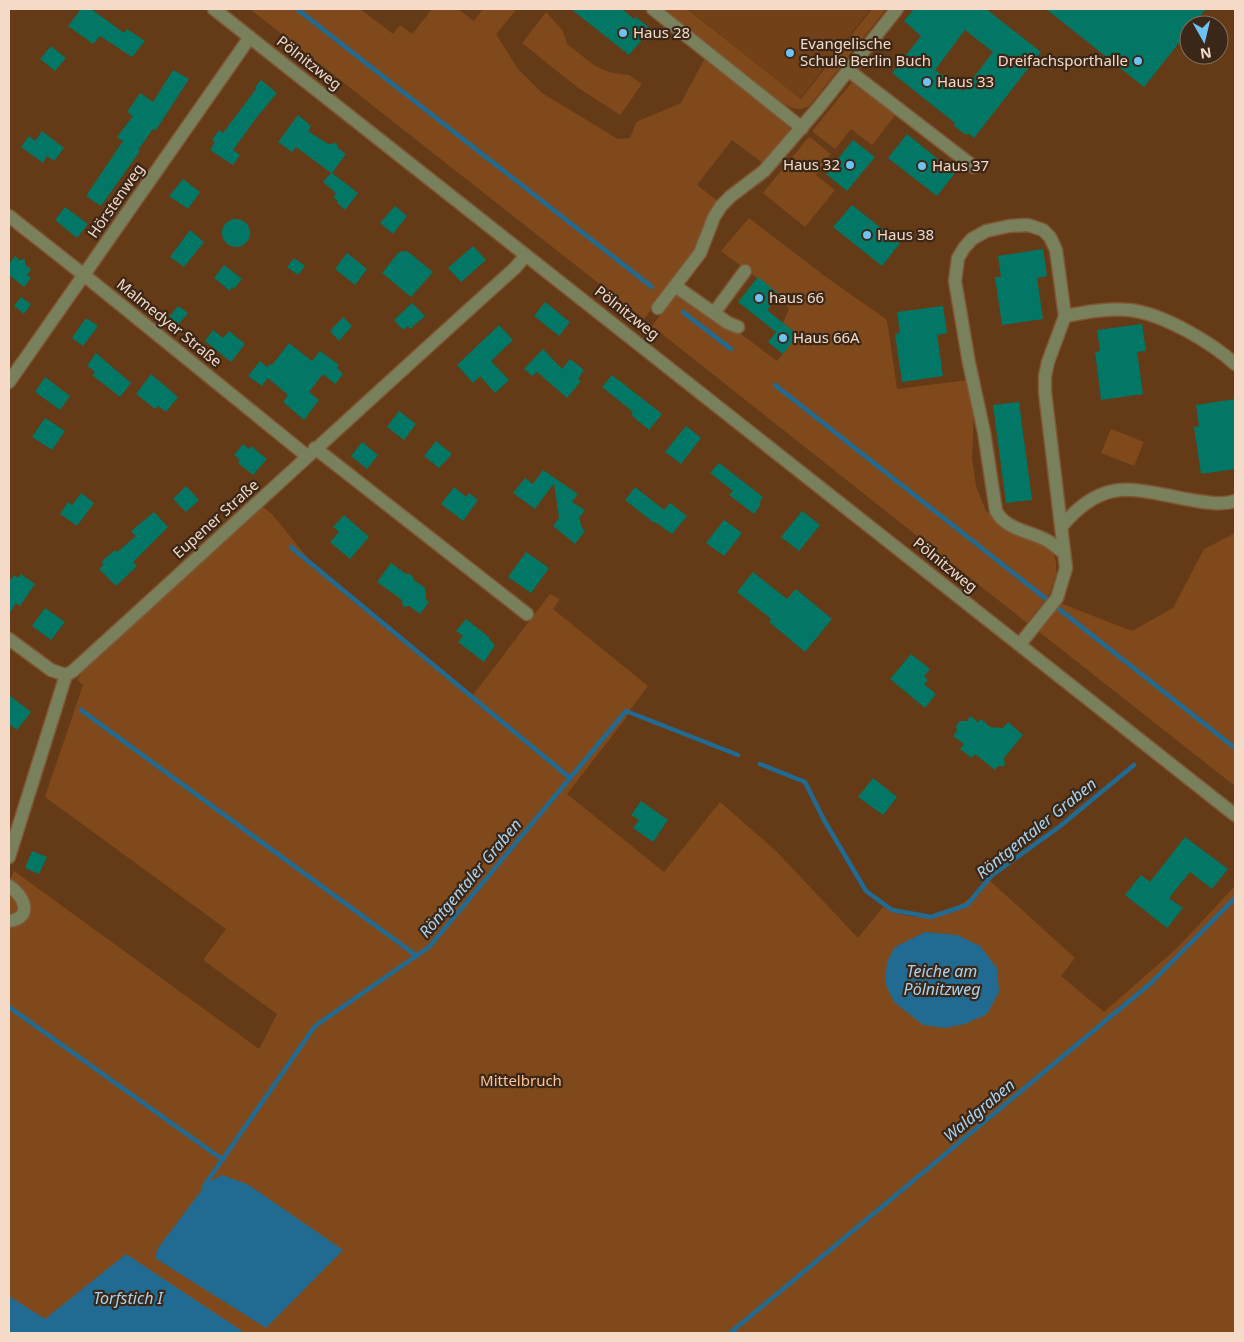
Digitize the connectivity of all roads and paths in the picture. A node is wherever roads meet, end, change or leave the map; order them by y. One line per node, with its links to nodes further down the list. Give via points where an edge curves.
1 (214, 9): 4 (street, Pölnitzweg)
2 (653, 9): 6 (street)
3 (896, 9): 5 (street)
4 (250, 37): 9 (street, Pölnitzweg); 11 (street, Hörstenweg)
5 (848, 70): 6 (street); 7 (street)
6 (802, 128): 12 (street, via 764,171 721,206 700,252)
7 (974, 167)
8 (9, 216): 11 (street, Malmedyer Straße)
9 (526, 255): 19 (street, Eupener Straße, via 516,268); 25 (street, Pölnitzweg)
10 (744, 271): 14 (street)
11 (84, 275): 18 (street, Hörstenweg); 19 (street, Malmedyer Straße)
12 (675, 286): 13 (street); 14 (street)
13 (658, 308)
14 (714, 312): 16 (street)
15 (1065, 316): 17 (street, via 1117,309 1148,314 1213,346); 21 (street, via 1045,376); 22 (street, via 1056,250 1043,230 1028,225 986,231 964,248 958,258 955,281 996,511 1006,524 1047,541)
16 (738, 327)
17 (1235, 364)
18 (9, 382)
19 (311, 452): 23 (street, Malmedyer Straße); 26 (street, Eupener Straße)
20 (1235, 501): 21 (street, via 1216,504 1127,488 1094,497 1072,513)
21 (1062, 526): 22 (street)
22 (1064, 553): 25 (street, via 1066,568 1057,598)
23 (527, 614)
24 (9, 640): 26 (street, via 51,670)
25 (1020, 644): 27 (street, Pölnitzweg)
26 (66, 675): 28 (street)
27 (1235, 815)
28 (9, 857)
29 (9, 886): 30 (street, via 24,901 24,910 22,916)
30 (9, 921)

